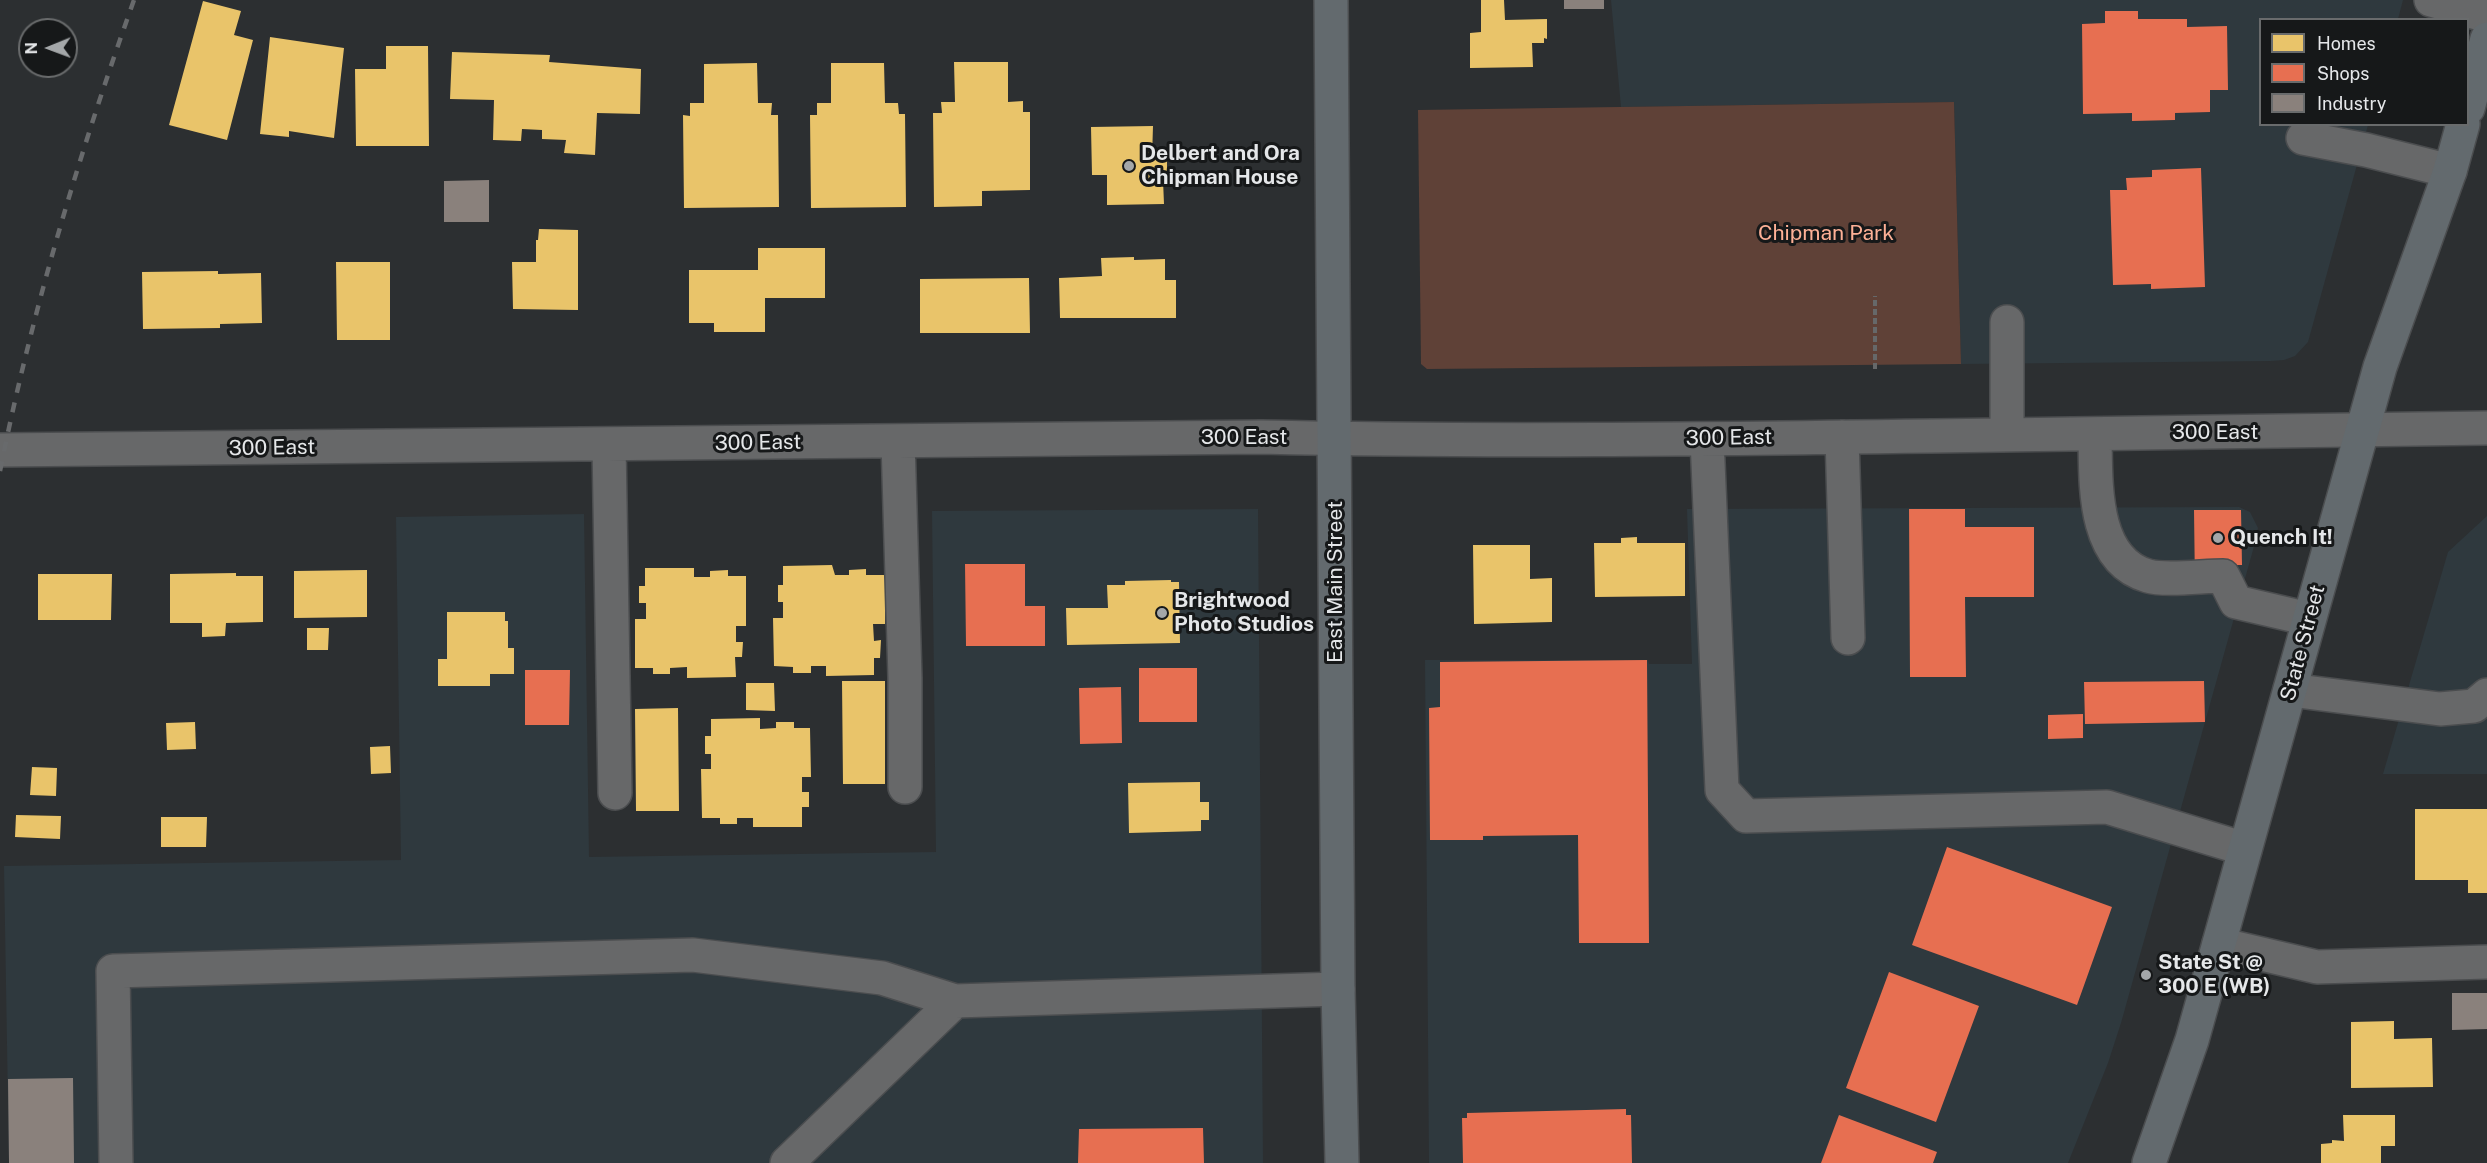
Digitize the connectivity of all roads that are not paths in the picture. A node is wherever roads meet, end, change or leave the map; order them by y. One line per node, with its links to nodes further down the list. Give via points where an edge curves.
1 (1331, 0): 15 (main road, East Main Street)
2 (2431, 0): 3 (street)
3 (2487, 16)
4 (2487, 39): 5 (main road)
5 (2469, 104)
6 (2462, 126): 8 (main road, State Street)
7 (2303, 138): 8 (street)
8 (2450, 171): 11 (main road, State Street, via 2380,367)
9 (2007, 321): 13 (street)
10 (2487, 428): 11 (street, 300 East)
11 (2363, 430): 12 (street, 300 East); 20 (main road, State Street)
12 (2095, 434): 13 (street, 300 East); 20 (street, via 2096,500 2108,542 2125,563 2148,576 2223,576 2236,602)
13 (2007, 435): 14 (street, 300 East)
14 (1842, 437): 16 (street, 300 East); 21 (street)
15 (1335, 439): 16 (street, 300 East); 17 (street, 300 East); 29 (main road, East Main Street)
16 (1707, 439): 26 (street, via 1722,790 1746,816 2107,807)
17 (898, 441): 18 (street, 300 East); 24 (street)
18 (609, 444): 19 (street, 300 East); 25 (street)
19 (0, 450)
20 (2309, 620): 22 (main road, State Street)
21 (1848, 638)
22 (2290, 690): 23 (street, via 2440,709 2474,706); 26 (main road, State Street)
23 (2487, 695)
24 (905, 788)
25 (615, 793)
26 (2245, 849): 27 (main road, State Street)
27 (2219, 944): 28 (street, via 2317,967); 34 (main road, State Street, via 2192,1040)
28 (2487, 962)
29 (1338, 989): 30 (street); 33 (main road, East Main Street)
30 (955, 1001): 31 (street, via 882,978 693,955 113,971); 32 (street)
31 (116, 1163)
32 (787, 1163)
33 (1342, 1163)
34 (2149, 1163)

